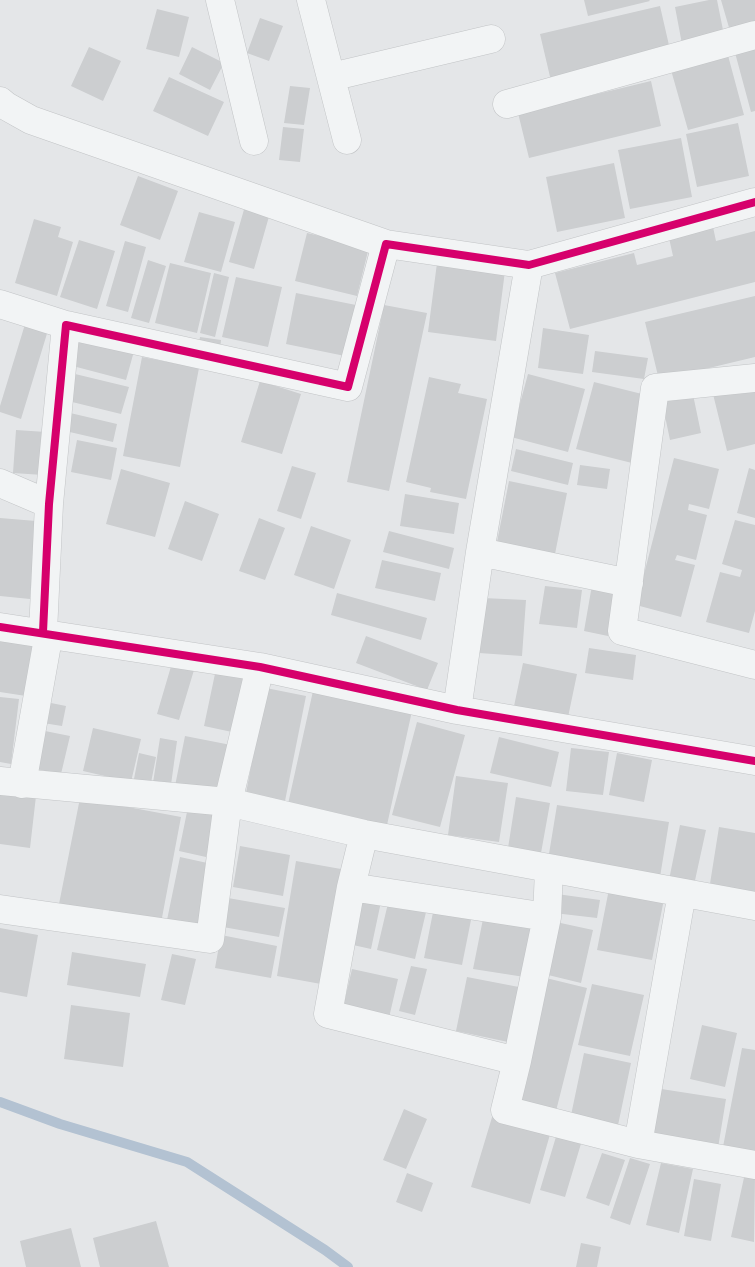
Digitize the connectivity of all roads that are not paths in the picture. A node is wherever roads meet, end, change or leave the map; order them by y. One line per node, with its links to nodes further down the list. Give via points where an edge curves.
1 (311, 0): 5 (street)
2 (225, 1): 9 (street)
3 (755, 35): 7 (street)
4 (491, 39): 5 (street)
5 (331, 77): 8 (street)
6 (0, 101): 11 (street, via 31,120)
7 (507, 104)
8 (347, 140)
9 (254, 142)
10 (755, 202): 12 (street)
11 (386, 244): 12 (street); 14 (street, via 348,387)
12 (529, 265): 18 (street)
13 (0, 304): 14 (street)
14 (66, 325): 17 (street)
15 (755, 378): 19 (street, via 655,388)
16 (0, 483): 17 (street)
17 (49, 504): 21 (street)
18 (480, 552): 19 (street); 24 (street)
19 (629, 583): 22 (street, via 622,631)
20 (0, 627): 21 (street)
21 (46, 633): 23 (street); 26 (street)
22 (755, 665)
23 (260, 667): 24 (street); 27 (street)
24 (457, 710): 25 (street)
25 (755, 760)
26 (11, 783): 27 (street)
27 (228, 802): 28 (street); 33 (street, via 210,938)
28 (364, 834): 29 (street); 30 (street)
29 (549, 869): 31 (street); 34 (street)
30 (351, 887): 34 (street); 35 (street, via 328,1014)
31 (682, 893): 32 (street); 36 (street)
32 (755, 906)
33 (0, 909)
34 (547, 917): 35 (street)
35 (517, 1061): 36 (street, via 505,1110)
36 (638, 1144): 37 (street)
37 (755, 1165)

